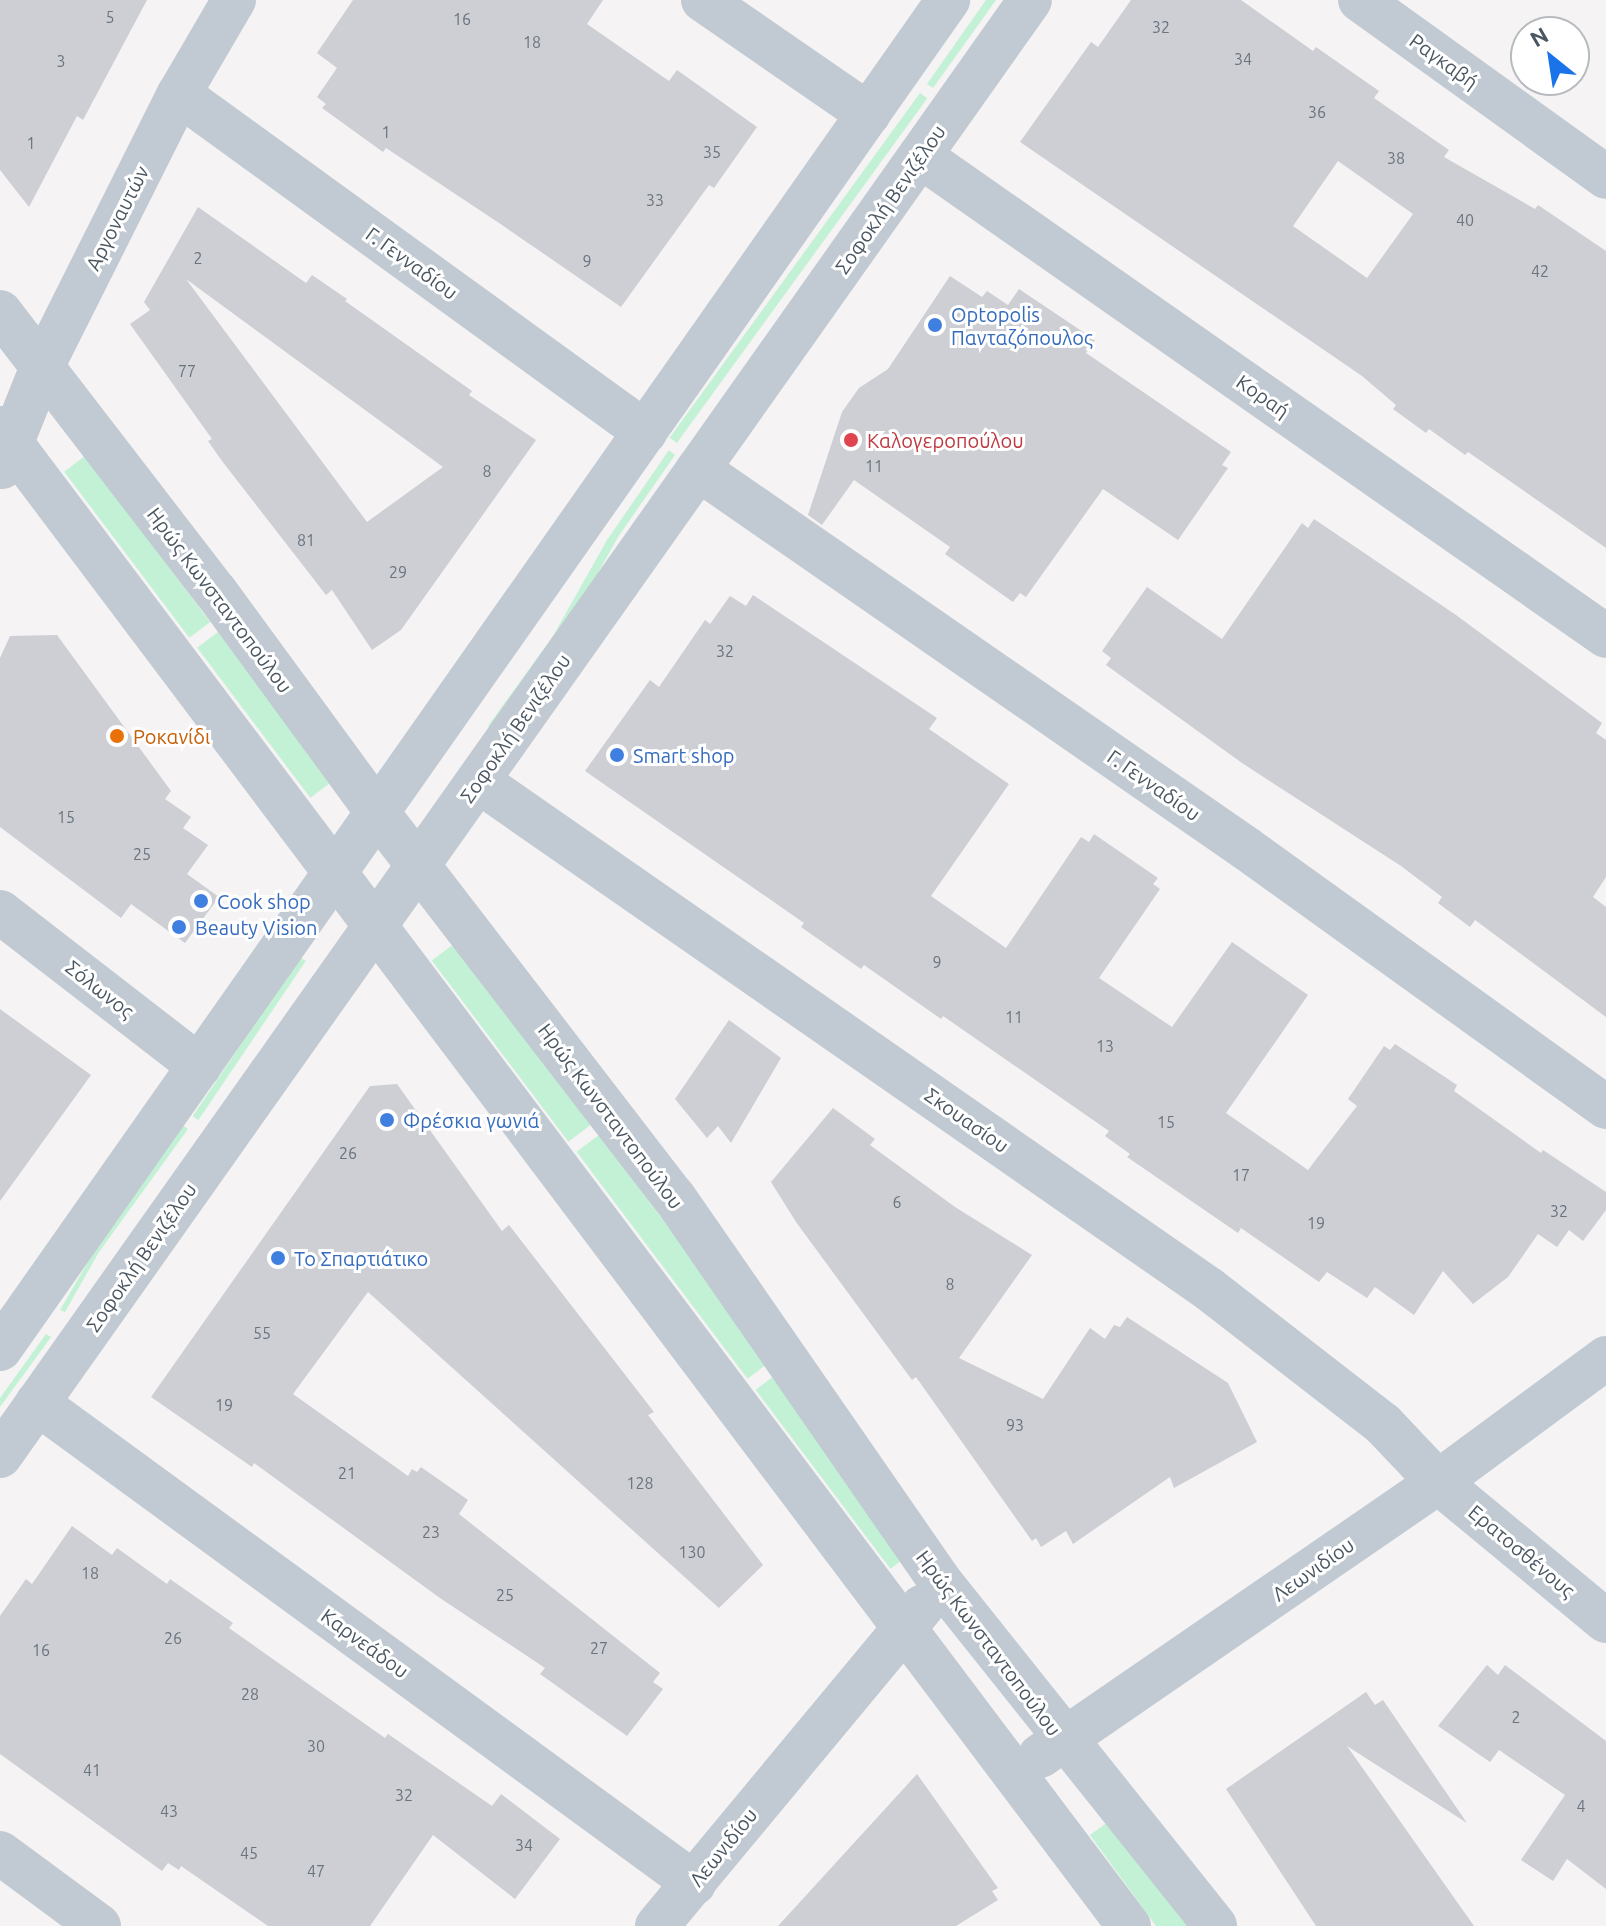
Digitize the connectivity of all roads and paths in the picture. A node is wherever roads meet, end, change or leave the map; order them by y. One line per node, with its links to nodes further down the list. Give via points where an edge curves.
1 (234, 0): 6 (street, Αργοναυτών)
2 (703, 0): 7 (street)
3 (948, 0): 7 (street)
4 (1030, 0): 8 (street, Σοφοκλή Βενιζέλου)
5 (1360, 0): 9 (street, Ραγκαβή)
6 (179, 94): 11 (street, Αργοναυτών); 12 (street, Γ. Γενναδίου)
7 (868, 114): 12 (street)
8 (920, 156): 14 (street, Σοφοκλή Βενιζέλου); 15 (street, Κοραή)
9 (1606, 177)
10 (0, 312): 11 (street, Ηρώς Κωνσταντοπούλου)
11 (42, 367): 13 (street, Αργοναυτών); 17 (street, Ηρώς Κωνσταντοπούλου)
12 (645, 432): 17 (street)
13 (4, 447): 19 (street)
14 (698, 469): 16 (street, Σοφοκλή Βενιζέλου); 23 (street, Γ. Γενναδίου, via 1247,849)
15 (1606, 636)
16 (478, 781): 18 (street, Σοφοκλή Βενιζέλου); 28 (street, Σκουασίου, via 1209,1289 1383,1424)
17 (377, 812): 18 (street, Ηρώς Κωνσταντοπούλου); 19 (street)
18 (418, 865): 21 (street, Σοφοκλή Βενιζέλου); 29 (street, Ηρώς Κωνσταντοπούλου, via 674,1197)
19 (336, 872): 21 (street); 22 (street)
20 (0, 912): 22 (street, Σόλωνος)
21 (375, 925): 26 (street, Σοφοκλή Βενιζέλου); 31 (street)
22 (199, 1066): 24 (street)
23 (1606, 1107)
24 (0, 1349)
25 (1606, 1358): 28 (street, Λεωνιδίου)
26 (37, 1403): 27 (street, Σοφοκλή Βενιζέλου); 35 (street, Καρνεάδου)
27 (0, 1456)
28 (1438, 1482): 30 (street, Ερατοσθένους); 32 (street, Λεωνιδίου)
29 (943, 1585): 31 (street, Λεωνιδίου); 32 (street, Ηρώς Κωνσταντοπούλου)
30 (1606, 1621)
31 (903, 1628): 33 (street); 35 (street, Λεωνιδίου)
32 (1064, 1741): 33 (street, Λεωνιδίου); 38 (street, Ηρώς Κωνσταντοπούλου)
33 (1014, 1773): 37 (street)
34 (0, 1853): 36 (street)
35 (674, 1912)
36 (99, 1926)
37 (1129, 1926)
38 (1215, 1926)

